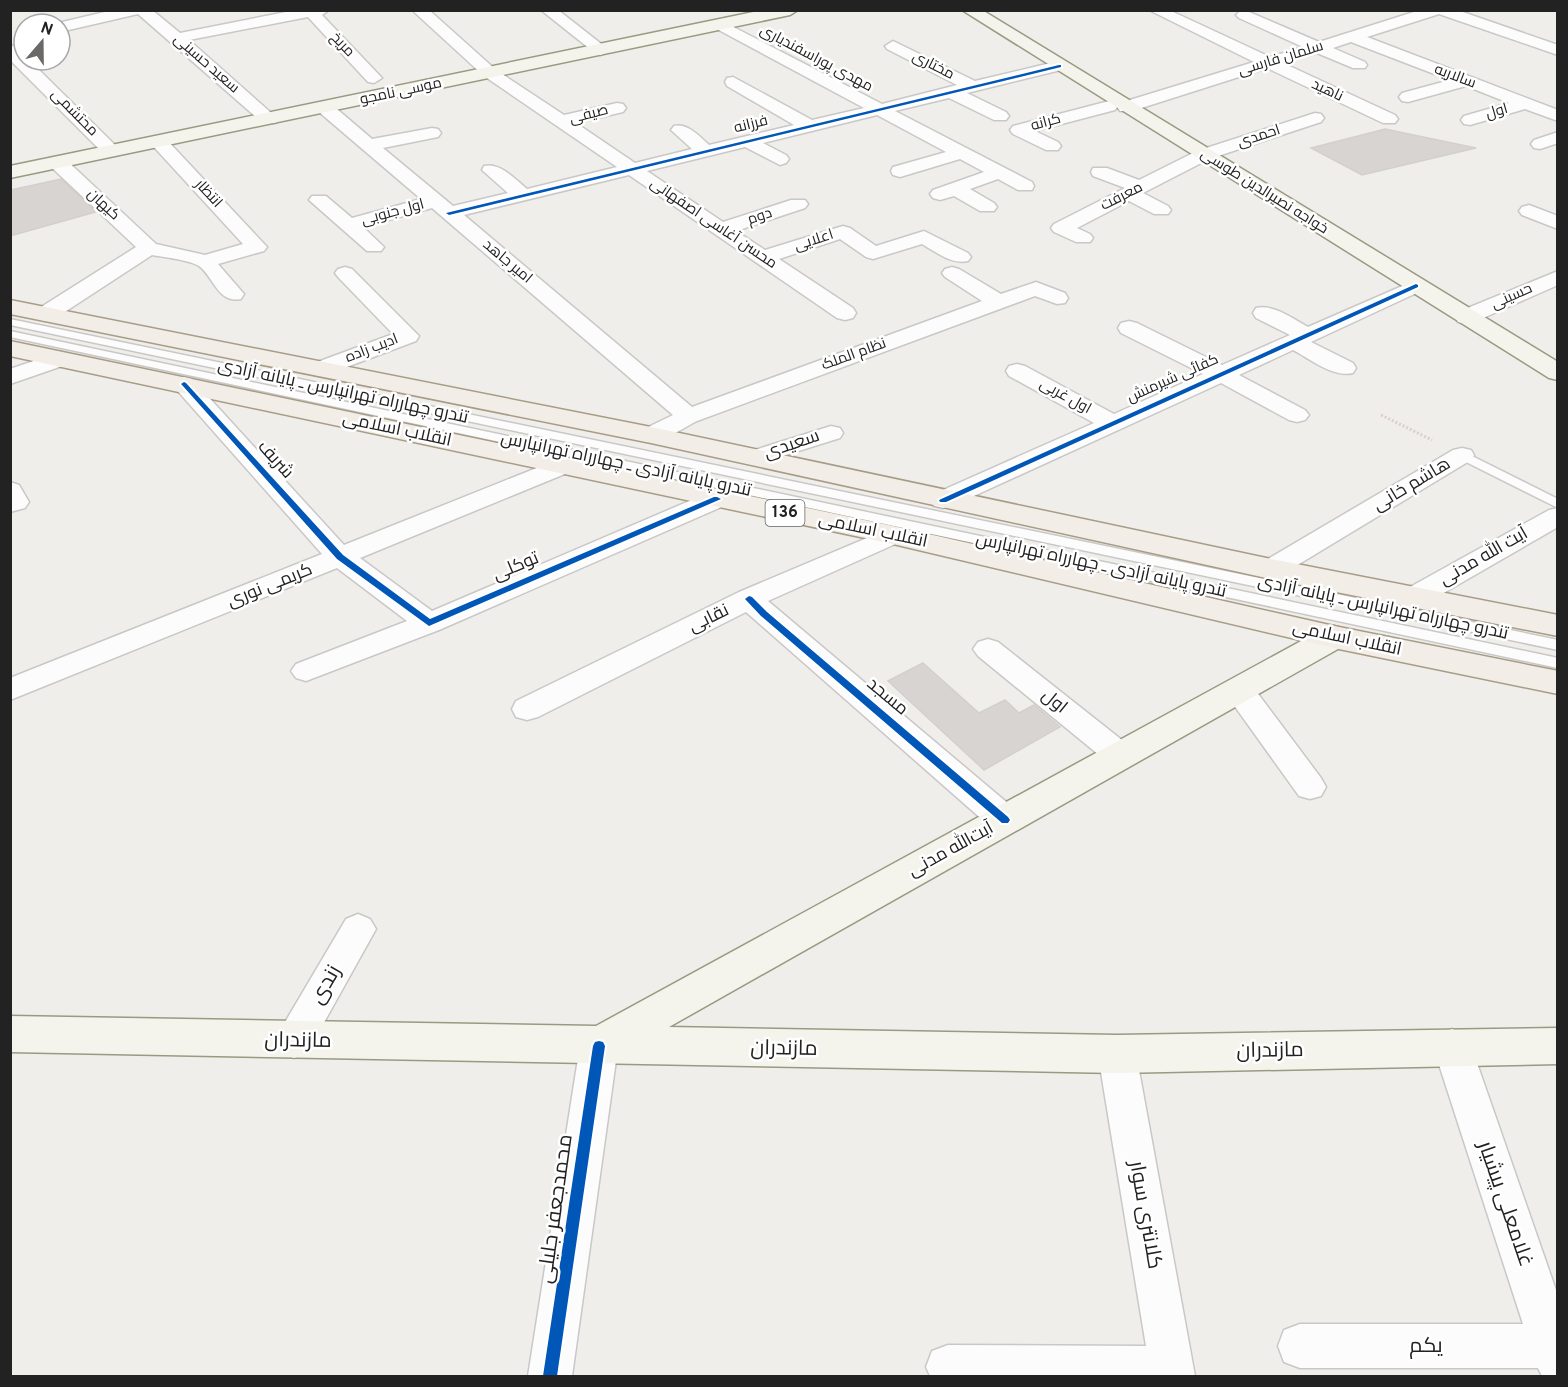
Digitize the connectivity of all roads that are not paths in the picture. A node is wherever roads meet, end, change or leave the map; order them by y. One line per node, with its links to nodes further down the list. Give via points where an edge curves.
1 (135, 10): 14 (street)
2 (142, 10): 16 (street, سعید حسینی)
3 (419, 10): 25 (street, محسن آغاسی اصفهانی)
4 (548, 10): 19 (street)
5 (790, 10): 12 (main road, موسی نامجو)
6 (970, 10): 23 (main road, خواجه نصیرالدین طوسی)
7 (1156, 10): 21 (street, ناهید)
8 (1381, 10): 13 (street)
9 (1439, 10): 13 (street, سلمان فارسی); 20 (street)
10 (314, 11): 16 (street); 26 (street, مریخ)
11 (1244, 15): 18 (street)
12 (720, 20): 19 (main road, موسی نامجو); 36 (street, مهدی پوراسفندیاری)
13 (1406, 20): 15 (street, سلمان فارسی)
14 (72, 24)
15 (1353, 37): 18 (street, سلمان فارسی); 27 (street, سالاریه)
16 (177, 38): 40 (street, سعید حسینی)
17 (893, 46): 29 (street, مختاری)
18 (1318, 47): 21 (street, سلمان فارسی); 22 (street)
19 (601, 50): 25 (main road, موسی نامجو)
20 (1557, 51)
21 (1266, 63): 33 (street, سلمان فارسی); 41 (street, ناهید)
22 (1359, 65)
23 (1059, 66): 29 (street, فرزانه); 33 (main road, خواجه نصیرالدین طوسی)
24 (41, 72): 53 (street, محتشمی)
25 (490, 73): 34 (main road, موسی نامجو); 43 (street, محسن آغاسی اصفهانی)
26 (374, 78)
27 (1467, 81): 31 (street); 32 (street, سالاریه)
28 (734, 82): 44 (street)
29 (973, 87): 30 (street, فرزانه)
30 (951, 92): 36 (street, فرزانه); 37 (street)
31 (1408, 97)
32 (1525, 104): 38 (street, سالاریه); 42 (street, اول)
33 (1117, 106): 52 (street, کرانه, via 1020,130); 56 (main road, خواجه نصیرالدین طوسی)
34 (325, 108): 40 (main road, موسی نامجو); 51 (street, امیر جاهد)
35 (617, 108): 43 (street, صیفی)
36 (879, 109): 44 (street, فرزانه); 55 (street, مهدی پوراسفندیاری)
37 (999, 116)
38 (1557, 116)
39 (1315, 118): 56 (street, احمدی)
40 (269, 119): 49 (main road, موسی نامجو)
41 (1389, 119)
42 (1470, 120)
43 (562, 121): 59 (street, محسن آغاسی اصفهانی)
44 (809, 126): 48 (street, فرزانه)
45 (680, 130): 54 (street)
46 (432, 133): 51 (street)
47 (1557, 137): 50 (street)
48 (747, 141): 54 (street, فرزانه); 57 (street)
49 (159, 142): 53 (main road, موسی نامجو); 81 (street, انتظار, via 257,247)
50 (1540, 144)
51 (369, 145): 70 (street, امیر جاهد)
52 (1052, 146)
53 (111, 151): 58 (main road, موسی نامجو)
54 (706, 151): 59 (street, فرزانه)
55 (962, 153): 61 (street); 63 (street, مهدی پوراسفندیاری)
56 (1203, 155): 66 (street, معرفت); 84 (main road, خواجه نصیرالدین طوسی)
57 (780, 159)
58 (57, 162): 62 (main road, موسی نامجو); 79 (street, کیهان)
59 (632, 169): 67 (street, فرزانه); 76 (street, محسن آغاسی اصفهانی)
60 (491, 170): 67 (street)
61 (900, 171)
62 (10, 172)
63 (1000, 172): 65 (street, مهدی پوراسفندیاری); 71 (street, via 948,191)
64 (1100, 172): 66 (street)
65 (1025, 186)
66 (1134, 190): 72 (street); 77 (street, معرفت, via 1061,228)
67 (524, 195): 70 (street, فرزانه)
68 (319, 200): 75 (street, اول جنوبی)
69 (798, 204): 76 (street, دوم)
70 (443, 207): 75 (street, اول جنوبی); 107 (street, امیر جاهد)
71 (987, 207)
72 (1161, 210)
73 (1529, 211): 74 (street)
74 (1557, 223)
75 (350, 225): 78 (street, اول جنوبی)
76 (721, 229): 80 (street, محسن آغاسی اصفهانی)
77 (1083, 238)
78 (374, 247)
79 (148, 248): 81 (street); 91 (street)
80 (763, 258): 87 (street, اعلایی, via 843,232 873,253 924,237); 89 (street, محسن آغاسی اصفهانی)
81 (205, 261): 85 (street)
82 (345, 273): 100 (street, ادیب زاده, via 408,336)
83 (1557, 277): 92 (street, حسینی)
84 (1416, 286): 92 (main road, خواجه نصیرالدین طوسی); 96 (street, کفائی شیرمنش)
85 (233, 294)
86 (1057, 298): 87 (street, نظام الملک, via 1036,288)
87 (999, 302): 107 (street, نظام الملک)
88 (10, 307): 91 (main road)
89 (845, 313)
90 (1264, 313): 96 (street)
91 (46, 314): 100 (main road)
92 (1466, 317): 102 (main road, خواجه نصیرالدین طوسی)
93 (10, 322): 128 (lane, تندرو چهارراه تهرانپارس ـ پایانه آزادی)
94 (1129, 328): 103 (street)
95 (10, 334): 130 (lane, تندرو پایانه آزادی ـ چهارراه تهرانپارس)
96 (1300, 338): 99 (street); 103 (street, کفائی شیرمنش)
97 (10, 348): 98 (main road, انقلاب اسلامی / 136)
98 (60, 359): 104 (street); 105 (main road, انقلاب اسلامی / 136)
99 (1345, 368)
100 (320, 369): 110 (main road)
101 (1017, 371): 108 (street, اول غربی)
102 (1557, 373)
103 (1221, 374): 106 (street); 108 (street, کفائی شیرمنش)
104 (10, 377)
105 (184, 384): 113 (main road, انقلاب اسلامی / 136); 121 (street, شریف)
106 (1297, 415)
107 (689, 416): 110 (street, نظام الملک)
108 (1113, 423): 116 (street, کفائی شیرمنش)
109 (831, 433): 112 (street, سعیدی)
110 (651, 435): 112 (main road)
111 (1462, 455): 118 (lane, هاشم خانی); 122 (street, هاشم خانی)
112 (754, 458): 116 (main road)
113 (563, 466): 115 (main road, انقلاب اسلامی / 136); 121 (street, کریمی نوری)
114 (10, 490): 117 (street, via 16,502)
115 (717, 499): 120 (main road, انقلاب اسلامی / 136); 125 (street, توکلی)
116 (943, 500): 122 (main road)
117 (10, 504)
118 (1557, 504)
119 (1557, 516): 124 (street, آیت الله مدنی)
120 (893, 535): 123 (street, نقابی); 127 (main road, انقلاب اسلامی / 136)
121 (340, 557): 125 (street); 133 (street, کریمی نوری)
122 (1271, 569): 124 (main road)
123 (749, 599): 135 (street, نقابی); 138 (street, مسجد)
124 (1412, 599): 126 (main road)
125 (429, 623): 131 (street, توکلی)
126 (1557, 626)
127 (1334, 637): 132 (main road, انقلاب اسلامی / 136); 134 (main road, آیت‌الله مدنی)
128 (1557, 645)
129 (988, 649): 136 (street, اول)
130 (1557, 663)
131 (306, 671)
132 (1557, 683)
133 (10, 690)
134 (1239, 690): 136 (main road, آیت‌الله مدنی); 137 (street)
135 (527, 709)
136 (1121, 756): 138 (main road, آیت‌الله مدنی)
137 (1310, 787)
138 (1005, 820): 142 (main road, آیت‌الله مدنی)
139 (358, 928): 141 (street, زندی)
140 (10, 1034): 141 (main road, مازندران)
141 (294, 1041): 142 (main road, مازندران)
142 (599, 1046): 145 (main road, مازندران); 151 (street, محمدجعفر جلیلی)
143 (1557, 1046): 144 (main road, مازندران)
144 (1452, 1047): 145 (main road, مازندران); 146 (street, غلامعلی پیشیار)
145 (1118, 1054): 150 (street, کلانتری سوار)
146 (1546, 1292): 148 (street, غلامعلی پیشیار)
147 (1300, 1346): 148 (street, یکم)
148 (1555, 1354)
149 (948, 1367): 150 (street)
150 (1173, 1372)
151 (550, 1377)

